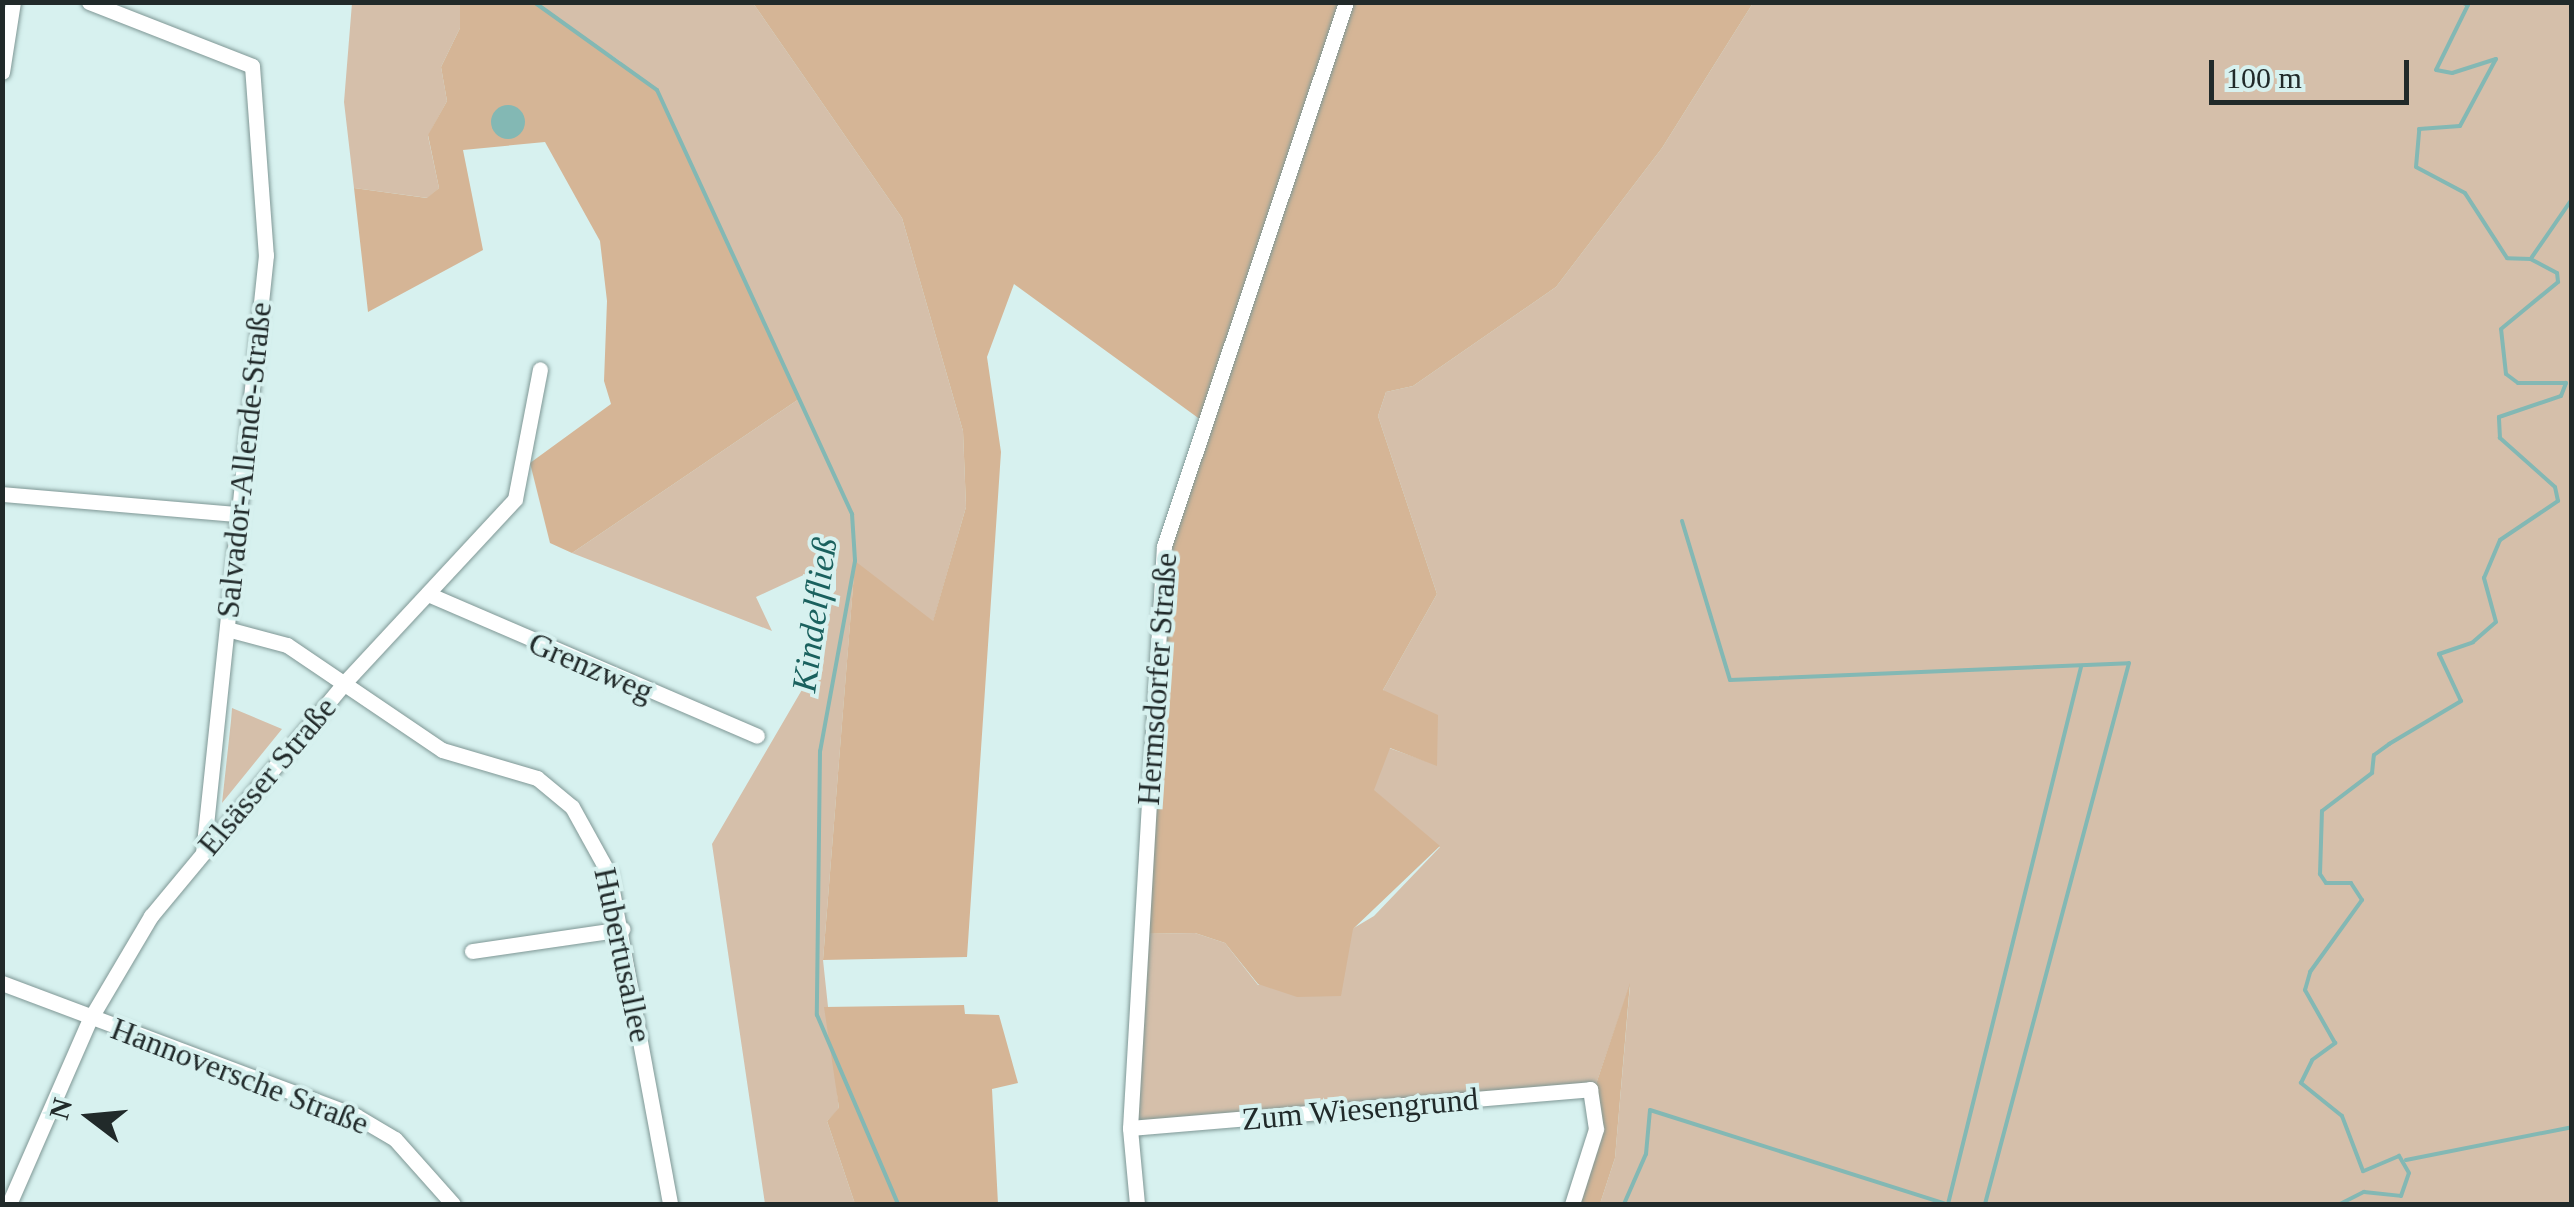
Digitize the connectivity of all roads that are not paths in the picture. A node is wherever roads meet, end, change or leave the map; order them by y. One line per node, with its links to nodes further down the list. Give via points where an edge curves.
1 (14, 2): 4 (street)
2 (89, 2): 7 (street, Salvador-Allende-Straße, via 252,66 266,255)
3 (1346, 2): 17 (street, Hermsdorfer Straße, via 1164,546)
4 (2, 72)
5 (540, 369): 8 (street, Elsässer Straße, via 515,499)
6 (2, 494): 7 (street)
7 (237, 514): 9 (street, Salvador-Allende-Straße)
8 (428, 594): 10 (street, Elsässer Straße); 11 (street, Grenzweg)
9 (227, 629): 10 (street, Hubertusallee, via 288,646); 12 (street, Salvador-Allende-Straße)
10 (346, 680): 12 (street, Elsässer Straße); 13 (street, Hubertusallee, via 442,750 555,790 599,849)
11 (757, 736)
12 (203, 854): 16 (street, Elsässer Straße, via 151,916)
13 (622, 929): 14 (street); 20 (street, Hubertusallee)
14 (472, 951)
15 (2, 983): 16 (street, Hannoversche Straße)
16 (90, 1019): 18 (street, Elsässer Straße); 19 (street, Hannoversche Straße, via 368,1122 395,1139)
17 (1130, 1128): 21 (street, Hermsdorfer Straße); 22 (street, Zum Wiesengrund, via 1590,1089 1596,1129)
18 (10, 1204)
19 (453, 1204)
20 (670, 1204)
21 (1138, 1204)
22 (1572, 1204)

